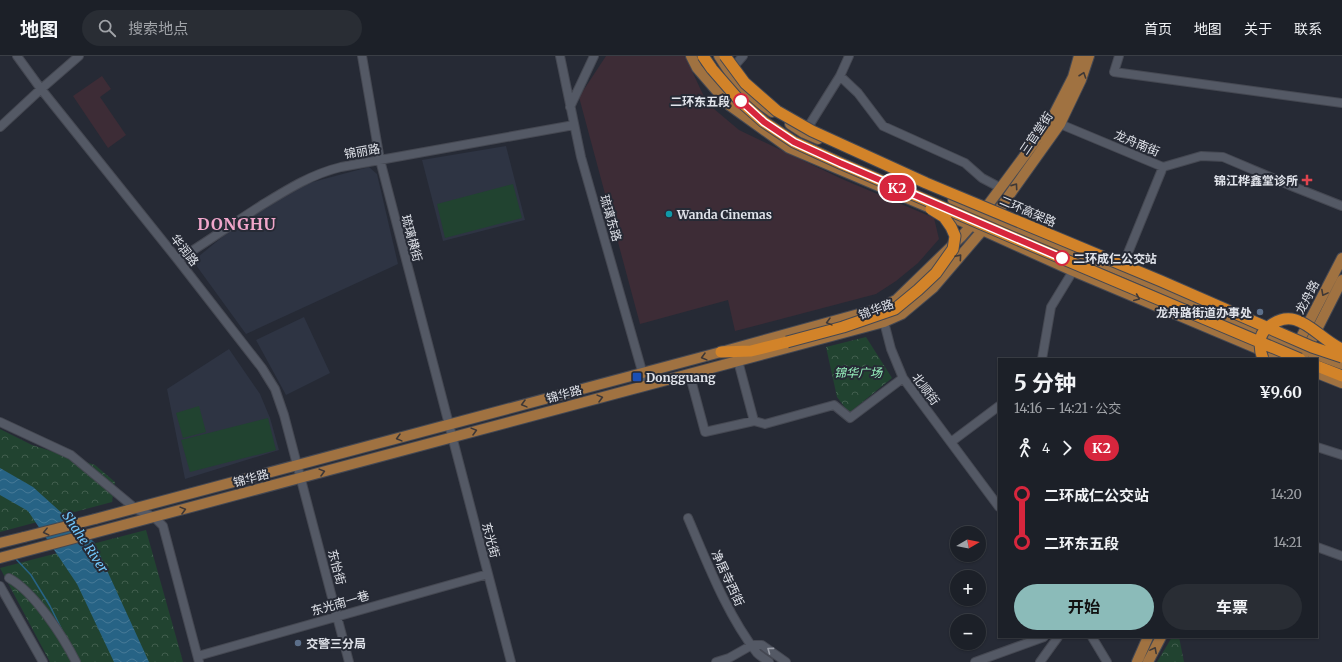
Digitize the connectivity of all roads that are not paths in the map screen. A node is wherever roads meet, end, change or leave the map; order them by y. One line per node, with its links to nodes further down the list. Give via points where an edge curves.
1 (17, 56): 17 (street, 华润路)
2 (79, 56): 17 (street)
3 (362, 56): 24 (street, 琉璃横街)
4 (560, 56): 19 (street, 琉璃东路)
5 (594, 56): 19 (street)
6 (691, 56): 31 (main road, via 697,68 729,105 789,148)
7 (703, 56): 25 (highway, bridge, via 739,100 764,122 794,142)
8 (719, 56): 15 (main road)
9 (725, 56): 42 (highway, 二环高架路, bridge, via 745,83 777,111 812,132 1312,347)
10 (743, 56): 15 (street)
11 (849, 56): 16 (street)
12 (1079, 56): 27 (main road, 三官堂街, via 1073,78 1052,120)
13 (1089, 56): 20 (main road, 三官堂街, one-way to 13, via 1081,80)
14 (1119, 56): 18 (street, via 1114,72)
15 (730, 72): 23 (main road, via 741,90)
16 (840, 76): 23 (street); 27 (street, via 858,93 883,126 965,163 982,178)
17 (41, 89): 22 (street); 34 (street, 华润路)
18 (1342, 103)
19 (570, 107): 21 (street, 琉璃东路)
20 (1060, 124): 26 (street, 龙舟南街); 30 (main road, 三官堂街, one-way to 20)
21 (574, 125): 24 (street, 锦丽路); 51 (street, 琉璃东路)
22 (0, 127)
23 (804, 133): 29 (main road)
24 (380, 160): 34 (street, 锦丽路, via 316,174 291,187); 61 (street, 琉璃横街)
25 (840, 163): 40 (highway, bridge, via 862,177 931,208 944,217 955,236 953,249 936,273 896,310 751,351); 41 (highway, bridge, via 1145,293)
26 (1163, 167): 28 (street, 龙舟南街, via 1201,156 1223,157); 36 (street)
27 (1001, 188): 29 (main road, 三官堂街)
28 (1342, 206)
29 (982, 213): 30 (main road); 31 (main road, 锦华路)
30 (993, 218): 32 (main road, 锦华路); 36 (main road)
31 (970, 226): 32 (main road); 40 (main road, 锦华路, one-way to 40, via 896,300 877,309)
32 (982, 230): 35 (main road); 38 (main road, 锦华路, one-way to 32, via 902,314 933,288)
33 (1342, 258): 41 (main road, 龙舟路, one-way to 41)
34 (178, 260): 66 (street, 华润路, via 262,368 275,389)
35 (1074, 271): 43 (street, via 1051,307); 45 (main road, one-way to 45)
36 (1121, 271): 41 (main road)
37 (1342, 280): 41 (main road)
38 (884, 322): 48 (main road, 锦华路); 55 (street, 北顺街, via 891,349)
39 (1342, 349): 44 (highway, bridge, via 1304,323 1284,319 1272,324 1263,333 1260,347)
40 (721, 352): 51 (main road, 锦华路, one-way to 51)
41 (1301, 354): 46 (main road)
42 (1342, 357)
43 (1042, 358)
44 (1263, 358)
45 (1280, 358)
46 (1317, 358)
47 (1318, 358): 49 (main road)
48 (738, 361): 57 (main road, 锦华路); 59 (street)
49 (1342, 364)
50 (1318, 366): 54 (highway)
51 (642, 373): 57 (street, 琉璃东路); 61 (main road, 锦华路, one-way to 61)
52 (1318, 373): 56 (main road)
53 (690, 376): 59 (street, via 705,432)
54 (1342, 376)
55 (903, 378): 59 (street, via 850,418 834,405 765,424); 63 (street, 北顺街)
56 (1342, 383)
57 (646, 385): 62 (main road, 锦华路, one-way to 57)
58 (998, 407): 63 (street)
59 (754, 421)
60 (0, 422): 69 (street, via 71,455)
61 (449, 424): 62 (street, 东光街); 66 (main road, 锦华路, one-way to 66)
62 (452, 437): 67 (main road, 锦华路, one-way to 62); 76 (street, 东光街)
63 (951, 442): 68 (street, 北顺街)
64 (1318, 447): 65 (street)
65 (1342, 454)
66 (296, 465): 67 (street, 华润路); 69 (main road, 锦华路)
67 (300, 478): 70 (main road, 锦华路, one-way to 67); 79 (street, 东怡街)
68 (998, 506)
69 (136, 509): 70 (street); 72 (main road, 锦华路, one-way to 72, bridge)
70 (154, 517): 75 (main road, 锦华路); 86 (street, via 163,526)
71 (688, 518): 85 (street, 净居寺西街, via 713,576)
72 (5, 542)
73 (1318, 547): 74 (street)
74 (1342, 556)
75 (0, 558)
76 (488, 574): 79 (street, 东光南一巷); 90 (street, 东光街)
77 (9, 578): 88 (street, via 18,583 42,609 67,644)
78 (0, 586): 87 (street)
79 (338, 616): 86 (street, 东光南一巷); 89 (street, 东怡街)
80 (1041, 638): 94 (street)
81 (1057, 638): 95 (street)
82 (1093, 638): 96 (street)
83 (1148, 638): 97 (main road)
84 (1160, 638): 98 (main road, one-way to 84)
85 (752, 645): 91 (street); 92 (street, 净居寺西街, via 758,654); 93 (street, one-way to 85, via 762,645)
86 (199, 659)
87 (43, 662)
88 (76, 662)
89 (349, 662)
90 (511, 662)
91 (716, 662)
92 (769, 662)
93 (786, 662)
94 (975, 662)
95 (1040, 662)
96 (1107, 662)
97 (1137, 662)
98 (1148, 662)

